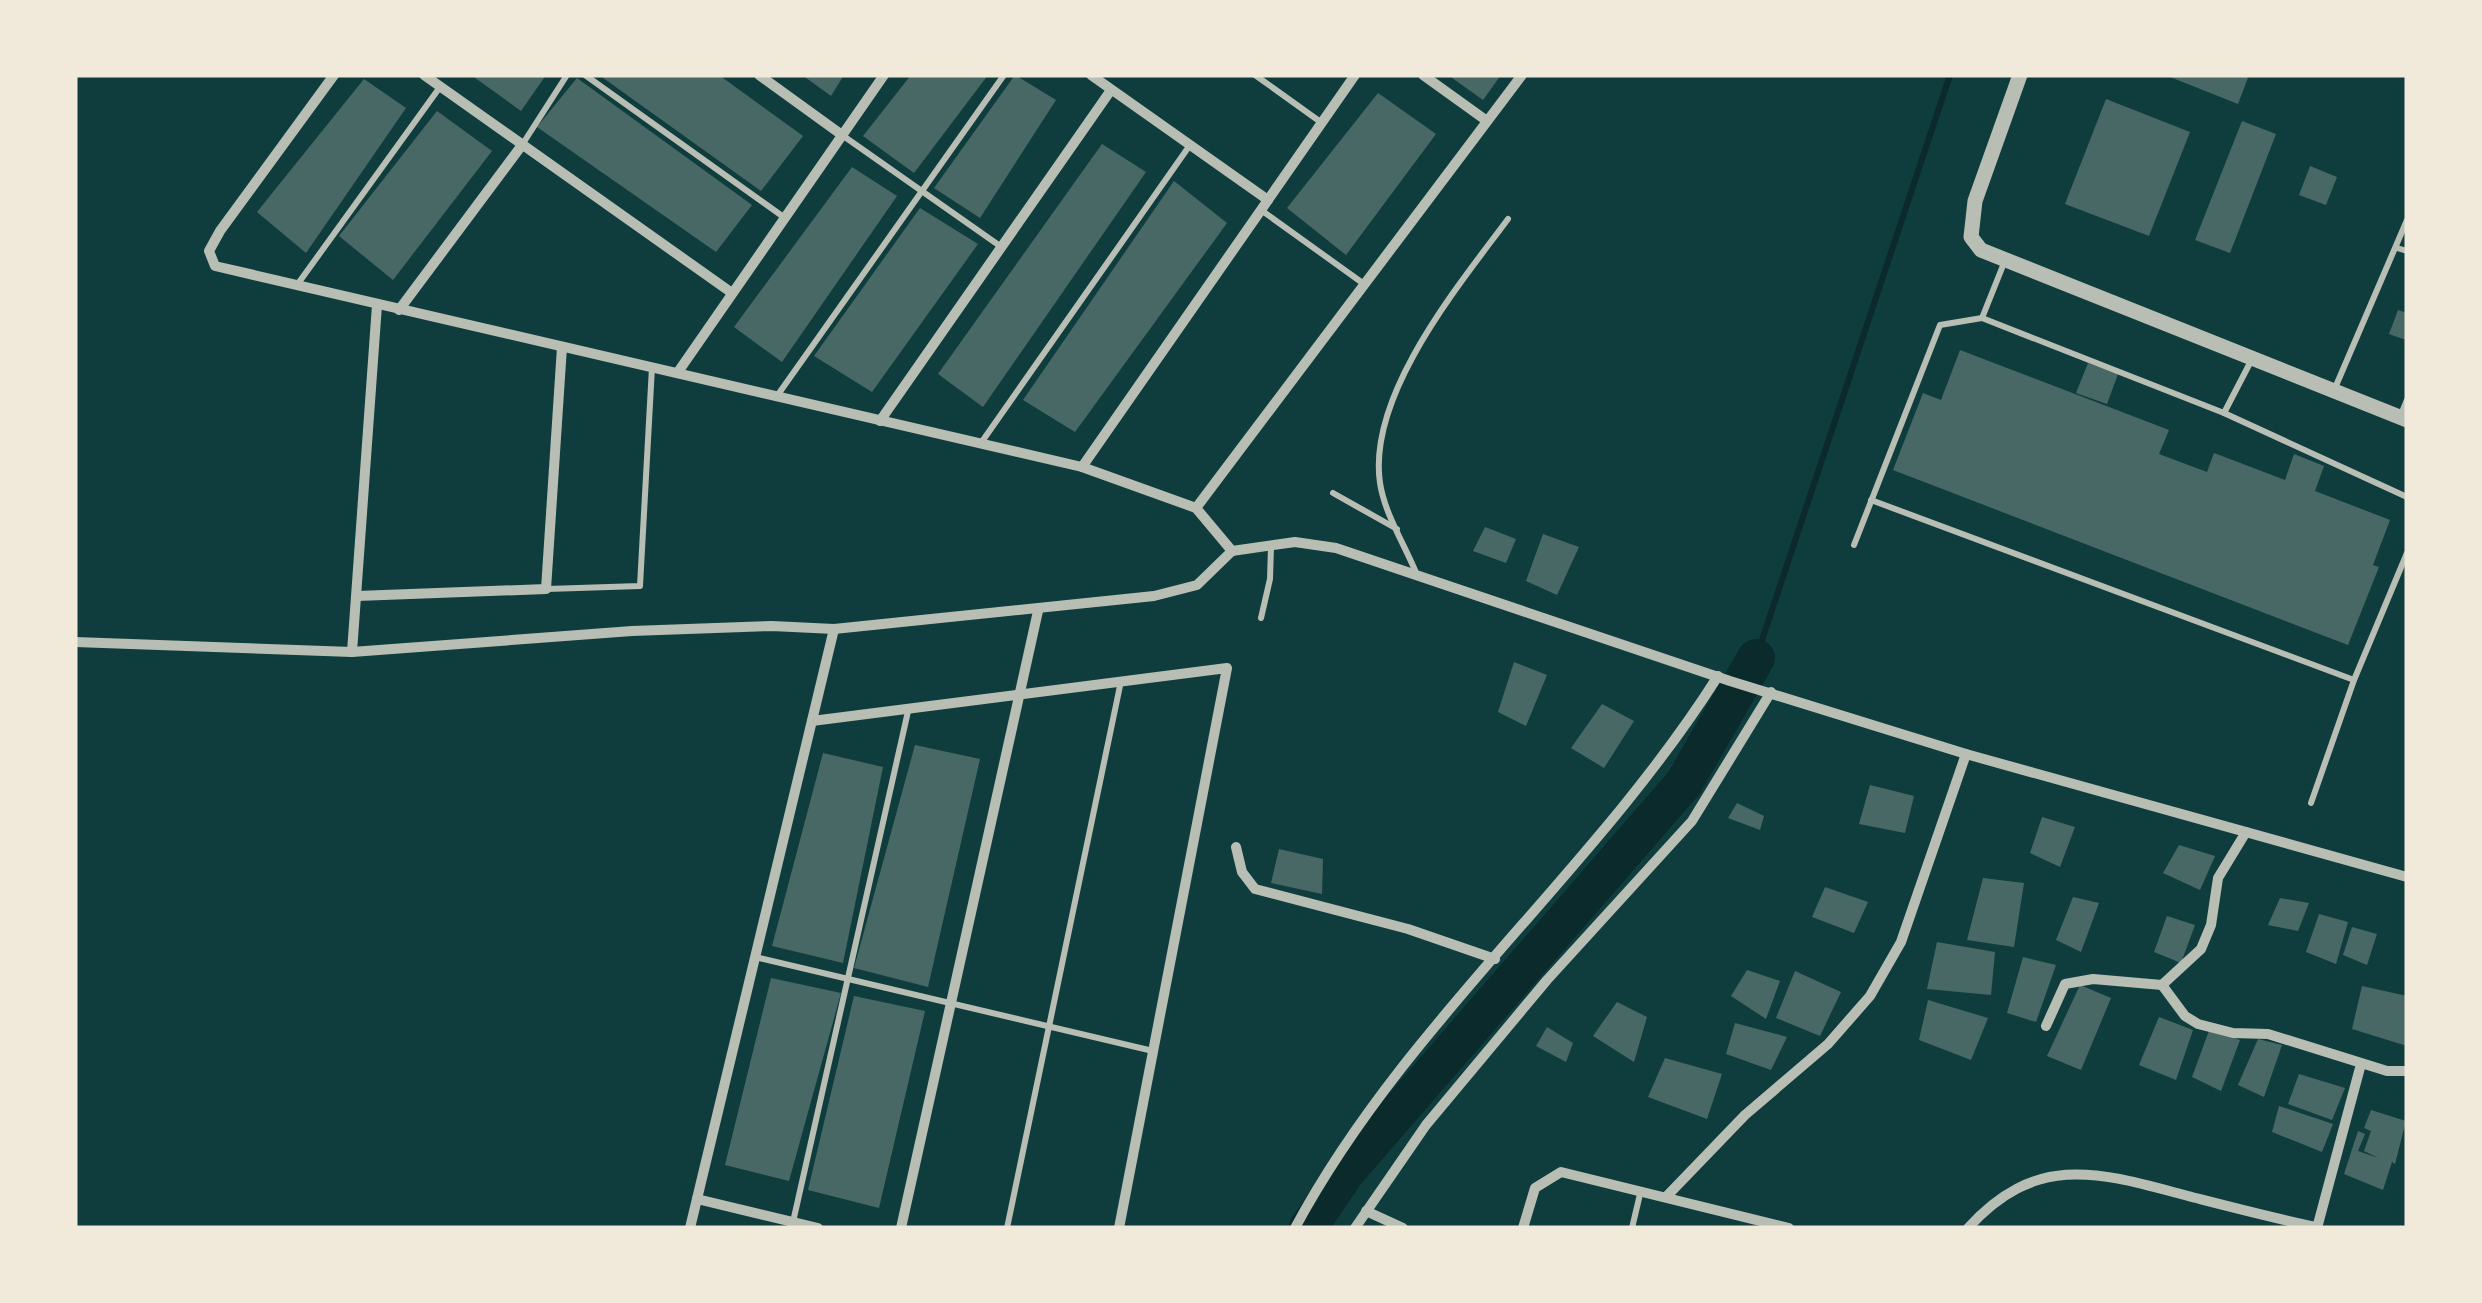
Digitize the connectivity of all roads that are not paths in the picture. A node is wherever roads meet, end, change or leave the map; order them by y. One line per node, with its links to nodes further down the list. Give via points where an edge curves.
1 (334, 75): 32 (street, via 210,251 215,266)
2 (424, 75): 15 (street)
3 (566, 75): 19 (lane)
4 (585, 75): 24 (lane)
5 (759, 75): 18 (street)
6 (884, 75): 18 (street)
7 (1004, 75): 21 (lane)
8 (1091, 75): 14 (street)
9 (1255, 75): 17 (lane)
10 (1355, 75): 17 (street)
11 (1423, 75): 16 (street)
12 (1522, 75): 16 (street)
13 (2020, 75): 30 (street, via 1975,201 1971,237)
14 (1108, 83): 20 (street); 27 (street)
15 (440, 87): 19 (street); 32 (lane)
16 (1487, 121): 31 (street)
17 (1322, 123): 22 (street)
18 (842, 135): 21 (lane); 24 (street)
19 (522, 145): 33 (street); 35 (street)
20 (1190, 146): 22 (street); 47 (lane)
21 (921, 191): 27 (lane); 42 (lane)
22 (1268, 200): 23 (street)
23 (1260, 210): 31 (lane); 48 (street)
24 (785, 218): 33 (street)
25 (1508, 220): 53 (lane, via 1425,339 1392,405 1379,465)
26 (2407, 220): 28 (lane)
27 (1000, 246): 46 (street)
28 (2397, 248): 29 (lane); 41 (lane)
29 (2407, 252)
30 (2004, 262): 36 (lane); 38 (street)
31 (1365, 285): 52 (street)
32 (296, 286): 34 (street)
33 (732, 293): 40 (street)
34 (377, 305): 35 (street); 60 (street)
35 (400, 310): 37 (street)
36 (1982, 318): 44 (lane); 51 (lane, via 1940,325)
37 (562, 347): 39 (street); 59 (street)
38 (2251, 360): 41 (street); 44 (lane)
39 (652, 367): 40 (street); 59 (lane, via 640,586)
40 (678, 372): 42 (street)
41 (2333, 394): 45 (street)
42 (777, 396): 46 (street)
43 (2407, 400): 45 (lane)
44 (2224, 412): 50 (lane)
45 (2404, 419)
46 (880, 421): 47 (street)
47 (980, 444): 48 (street)
48 (1082, 467): 52 (street)
49 (1333, 492): 53 (lane)
50 (2407, 496)
51 (1871, 500): 54 (lane); 67 (lane)
52 (1196, 508): 56 (street)
53 (1397, 529): 58 (lane)
54 (1854, 544)
55 (1272, 545): 56 (street); 58 (street, via 1315,543); 62 (lane)
56 (1232, 551): 61 (street, via 1210,576 1177,592)
57 (2407, 554): 67 (lane)
58 (1418, 576): 66 (street)
59 (546, 589): 60 (street)
60 (357, 596): 65 (street)
61 (1038, 611): 63 (street); 70 (street)
62 (1261, 618)
63 (834, 630): 65 (street, via 632,631); 72 (street)
64 (75, 642): 65 (street)
65 (352, 652)
66 (1724, 679): 69 (street); 79 (street)
67 (2354, 680): 74 (lane)
68 (1120, 681): 70 (street); 84 (lane); 85 (street, via 1227,668)
69 (1771, 692): 73 (street); 91 (street, via 1692,821 1546,980 1426,1125)
70 (1021, 694): 71 (street); 82 (street)
71 (909, 707): 72 (street); 80 (lane)
72 (812, 721): 78 (street)
73 (1966, 754): 75 (street); 89 (street, via 1901,942 1870,996)
74 (2311, 803)
75 (2246, 832): 77 (street); 81 (street, via 2218,878 2201,949)
76 (1236, 847): 79 (street, via 1254,889)
77 (2407, 877)
78 (755, 957): 80 (lane); 90 (street)
79 (1496, 959): 99 (street, via 1402,1070 1332,1164)
80 (848, 978): 82 (lane); 92 (lane)
81 (2162, 986): 83 (street, via 2065,984); 86 (street, via 2198,1024 2268,1034)
82 (950, 1005): 84 (lane); 96 (street)
83 (2046, 1026)
84 (1049, 1027): 85 (lane); 97 (lane)
85 (1153, 1051): 98 (street)
86 (2362, 1064): 87 (street); 106 (street)
87 (2407, 1071)
88 (1641, 1189): 89 (street); 102 (street, via 1553,1173 1534,1188); 103 (lane)
89 (1666, 1198): 93 (street)
90 (697, 1199): 92 (street); 94 (street)
91 (1366, 1212): 100 (street); 101 (street)
92 (793, 1222): 95 (street)
93 (1749, 1222): 104 (street)
94 (690, 1228)
95 (818, 1228)
96 (901, 1228)
97 (1007, 1228)
98 (1119, 1228)
99 (1295, 1228)
100 (1354, 1228)
101 (1403, 1228)
102 (1523, 1228)
103 (1632, 1228)
104 (1788, 1228)
105 (1968, 1228): 106 (street, via 1998,1200 2039,1179 2099,1172)
106 (2316, 1228)

